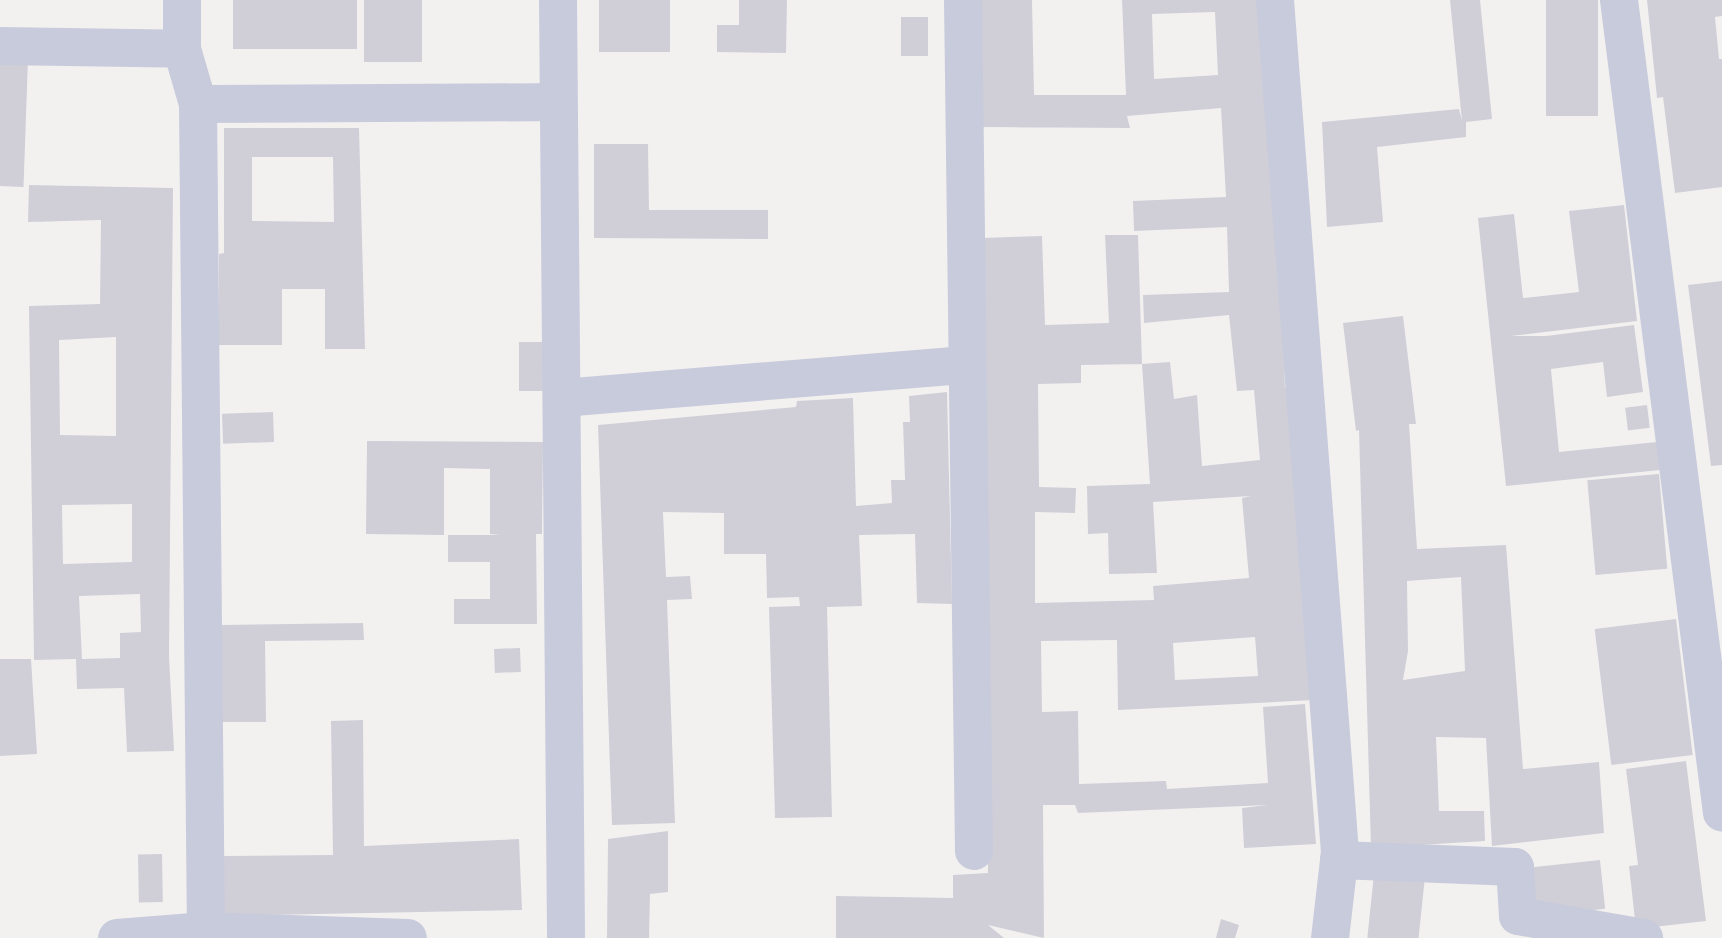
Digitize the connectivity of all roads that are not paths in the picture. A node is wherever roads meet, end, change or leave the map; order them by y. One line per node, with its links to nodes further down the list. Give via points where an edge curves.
1 (182, 0): 7 (street)
2 (558, 0): 8 (street)
3 (963, 0): 10 (street)
4 (1275, 0): 14 (street)
5 (1619, 0): 12 (street)
6 (0, 46): 7 (street)
7 (182, 49): 9 (street)
8 (558, 102): 9 (street); 11 (street)
9 (198, 104): 15 (street)
10 (966, 365): 11 (street); 13 (street)
11 (562, 398): 18 (street)
12 (1722, 813)
13 (974, 851)
14 (1339, 860): 19 (street); 20 (street, via 1515,867 1518,916)
15 (206, 931): 16 (street); 17 (street)
16 (117, 938)
17 (408, 938)
18 (566, 938)
19 (1330, 938)
20 (1644, 938)

